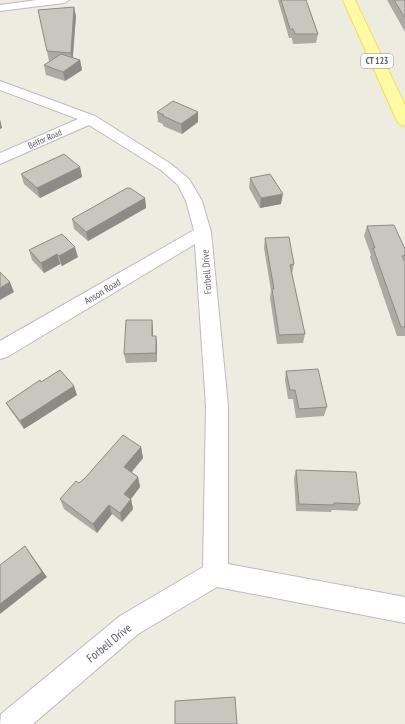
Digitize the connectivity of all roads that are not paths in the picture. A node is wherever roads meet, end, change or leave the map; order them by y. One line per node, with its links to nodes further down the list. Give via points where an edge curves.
1 (64, 0): 3 (street)
2 (349, 0): 6 (main road, CT 123)
3 (0, 8)
4 (0, 85): 5 (street, Forbell Drive)
5 (90, 119): 7 (street, Belfor Road); 8 (street, Forbell Drive, via 166,167 184,182 194,201)
6 (405, 121)
7 (0, 159)
8 (203, 232): 9 (street, Anson Road); 10 (street, Forbell Drive, via 217,406)
9 (0, 351)
10 (215, 574): 11 (street); 12 (street, Forbell Drive, via 129,625)
11 (405, 610)
12 (11, 724)

